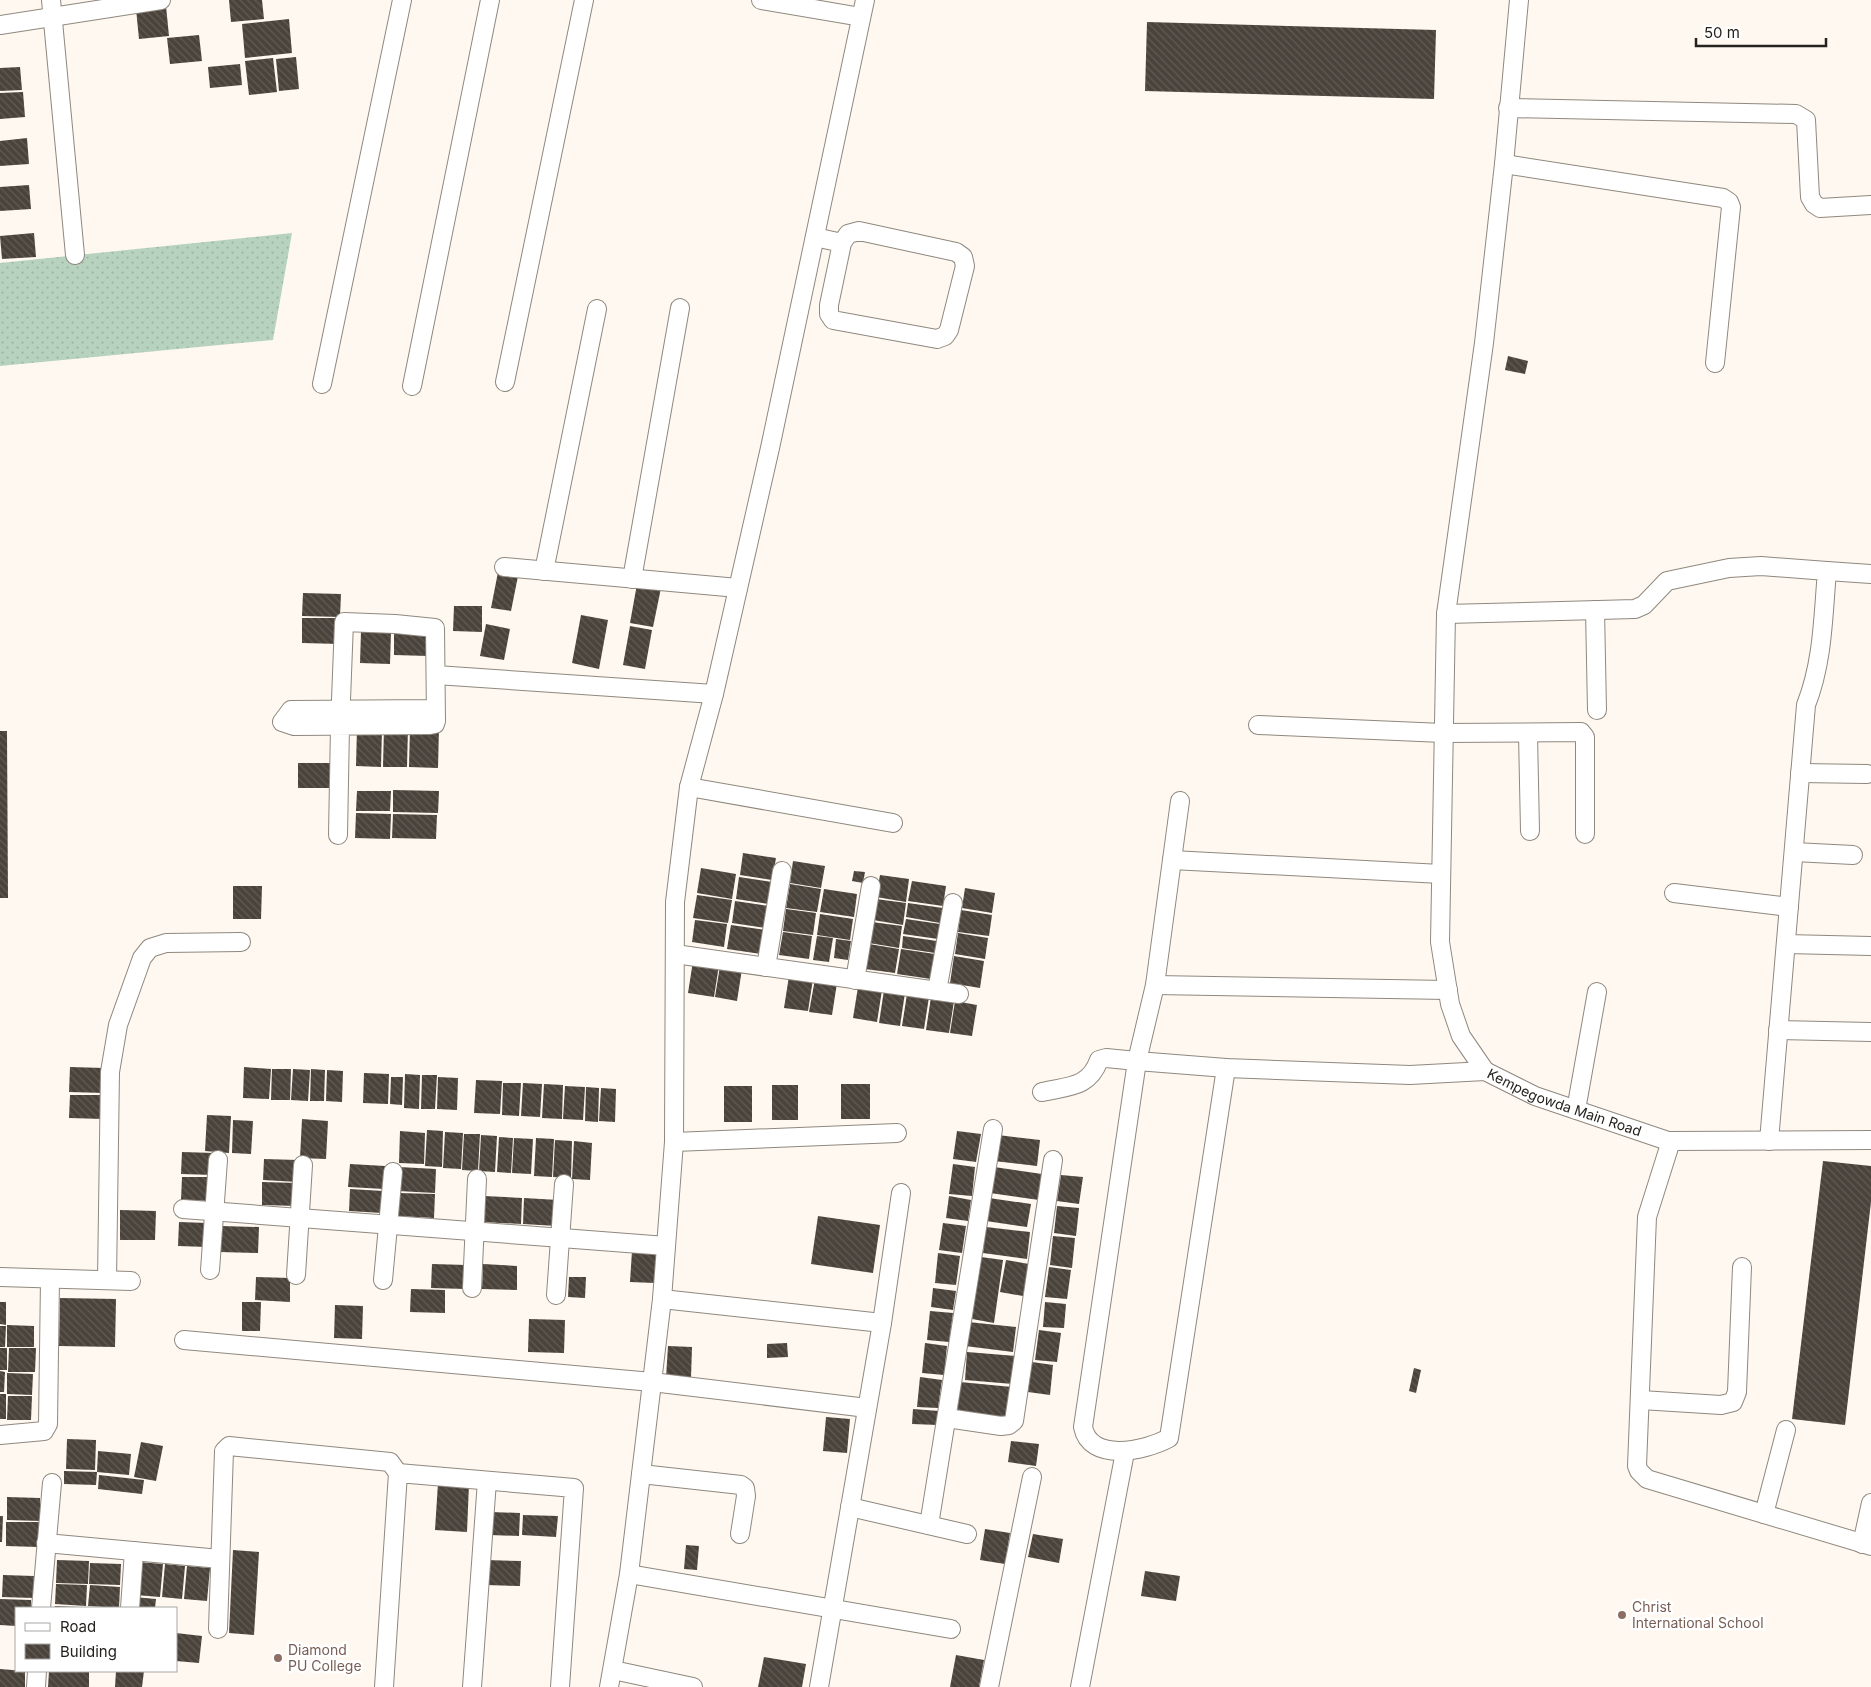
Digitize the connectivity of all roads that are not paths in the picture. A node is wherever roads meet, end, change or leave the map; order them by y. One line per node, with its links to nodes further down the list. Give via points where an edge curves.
1 (160, 0): 7 (street)
2 (402, 0): 21 (street)
3 (490, 0): 22 (street)
4 (584, 0): 20 (street)
5 (761, 0): 9 (street)
6 (1519, 0): 11 (street)
7 (133, 2): 8 (street)
8 (52, 9): 10 (street); 16 (street)
9 (864, 9): 14 (street)
10 (0, 25)
11 (1508, 108): 12 (street); 13 (street, via 1796,114 1806,120 1810,197 1814,204 1820,208)
12 (1504, 164): 19 (street, via 1722,198 1729,202 1732,207); 30 (street, via 1484,343)
13 (1871, 205)
14 (815, 237): 15 (street); 28 (street)
15 (842, 243): 15 (street, via 848,234 859,231 956,252 963,257 965,266 950,330 945,336 937,339 833,320 829,305)
16 (75, 255)
17 (680, 308): 27 (street)
18 (597, 309): 24 (street)
19 (1715, 363)
20 (505, 382)
21 (322, 384)
22 (412, 386)
23 (504, 567): 24 (street)
24 (544, 570): 27 (street)
25 (1827, 571): 26 (street); 29 (street, via 1761,566 1729,568 1667,581 1644,605 1635,609); 38 (street, via 1821,650 1806,705)
26 (1871, 574)
27 (632, 578): 28 (street)
28 (738, 588): 32 (street)
29 (1596, 610): 30 (street); 33 (street)
30 (1446, 614): 36 (street)
31 (436, 675): 32 (street); 34 (street, via 435,716); 34 (street, via 435,628 344,622)
32 (714, 694): 40 (street)
33 (1597, 710)
34 (340, 717): 45 (street)
35 (1258, 725): 36 (street)
36 (1443, 733): 37 (street); 50 (street)
37 (1528, 734): 43 (street); 44 (street, via 1577,731 1585,737)
38 (1800, 773): 39 (street); 46 (street)
39 (1867, 774)
40 (690, 787): 42 (street); 58 (street, via 675,902)
41 (1180, 801): 48 (street)
42 (893, 823)
43 (1530, 831)
44 (1585, 834)
45 (338, 835)
46 (1794, 852): 47 (street); 54 (street)
47 (1853, 855)
48 (1172, 860): 50 (street); 61 (street)
49 (782, 871): 59 (street)
50 (1441, 874): 62 (street, via 1440,942)
51 (871, 886): 60 (street)
52 (1674, 893): 54 (street)
53 (953, 903): 63 (street)
54 (1789, 907): 56 (street)
55 (241, 942): 98 (street, via 166,943 150,948 142,958 118,1025 110,1072)
56 (1786, 944): 57 (street); 66 (street)
57 (1871, 946)
58 (675, 954): 59 (street); 78 (street)
59 (766, 967): 60 (street)
60 (855, 980): 63 (street)
61 (1155, 985): 62 (street); 68 (street)
62 (1448, 990): 70 (street, via 1461,1036)
63 (937, 991): 65 (street)
64 (1597, 992): 72 (street)
65 (959, 994)
66 (1778, 1030): 67 (street); 75 (street)
67 (1871, 1032)
68 (1137, 1061): 69 (street, Kempegowda Main Road); 71 (street, Kempegowda Main Road, via 1099,1060 1094,1073 1084,1082); 112 (street, via 1083,1427 1091,1444)
69 (1226, 1068): 70 (street, Kempegowda Main Road, via 1410,1075); 112 (street, via 1169,1438 1157,1445)
70 (1485, 1071): 72 (street, Kempegowda Main Road, via 1535,1096)
71 (1042, 1092)
72 (1576, 1110): 77 (street, Kempegowda Main Road)
73 (993, 1129): 109 (street)
74 (898, 1133): 78 (street)
75 (1769, 1140): 76 (street, Kempegowda Main Road); 77 (street, Kempegowda Main Road)
76 (1871, 1140)
77 (1671, 1141): 107 (street, via 1647,1217)
78 (674, 1142): 92 (street)
79 (218, 1160): 87 (street)
80 (1054, 1160): 109 (street, via 1014,1421 1001,1426)
81 (303, 1165): 88 (street)
82 (393, 1172): 89 (street)
83 (477, 1179): 90 (street)
84 (564, 1184): 91 (street)
85 (901, 1193): 104 (street)
86 (183, 1209): 87 (street)
87 (214, 1211): 88 (street); 94 (street)
88 (300, 1218): 89 (street); 95 (street)
89 (388, 1224): 90 (street); 99 (street)
90 (474, 1231): 91 (street); 101 (street)
91 (560, 1238): 92 (street); 102 (street)
92 (666, 1246): 103 (street)
93 (1742, 1267): 107 (street, via 1737,1392 1733,1402 1721,1405)
94 (210, 1270)
95 (296, 1275)
96 (0, 1277): 97 (street)
97 (50, 1279): 98 (street); 111 (street, via 48,1424 37,1434)
98 (107, 1280): 100 (street)
99 (383, 1280)
100 (132, 1281)
101 (472, 1288)
102 (556, 1295)
103 (662, 1299): 104 (street); 106 (street)
104 (882, 1323): 108 (street)
105 (184, 1340): 106 (street)
106 (652, 1382): 108 (street); 114 (street)
107 (1641, 1400): 120 (street, via 1637,1466 1642,1475)
108 (867, 1408): 119 (street)
109 (947, 1418): 121 (street)
110 (1786, 1430): 120 (street)
111 (0, 1435)
112 (1125, 1452): 143 (street)
113 (398, 1473): 116 (street); 127 (street, via 390,1462 229,1446 224,1451); 137 (street)
114 (641, 1474): 122 (street, via 741,1484 746,1496); 128 (street)
115 (1032, 1476): 142 (street)
116 (487, 1480): 138 (street); 139 (street, via 574,1488)
117 (52, 1483): 124 (street)
118 (1871, 1503): 125 (street)
119 (850, 1507): 121 (street); 131 (street)
120 (1764, 1514): 125 (street)
121 (929, 1525): 123 (street)
122 (740, 1534)
123 (968, 1534)
124 (46, 1543): 126 (street); 129 (street)
125 (1866, 1545)
126 (134, 1551): 127 (street); 130 (street)
127 (220, 1558): 132 (street)
128 (629, 1574): 131 (street); 135 (street)
129 (41, 1607)
130 (130, 1607)
131 (833, 1609): 133 (street); 141 (street)
132 (218, 1629)
133 (951, 1629)
134 (37, 1672): 136 (street)
135 (611, 1679): 140 (street)
136 (36, 1687)
137 (384, 1687)
138 (472, 1687)
139 (560, 1687)
140 (694, 1687)
141 (819, 1687)
142 (989, 1687)
143 (1080, 1687)

